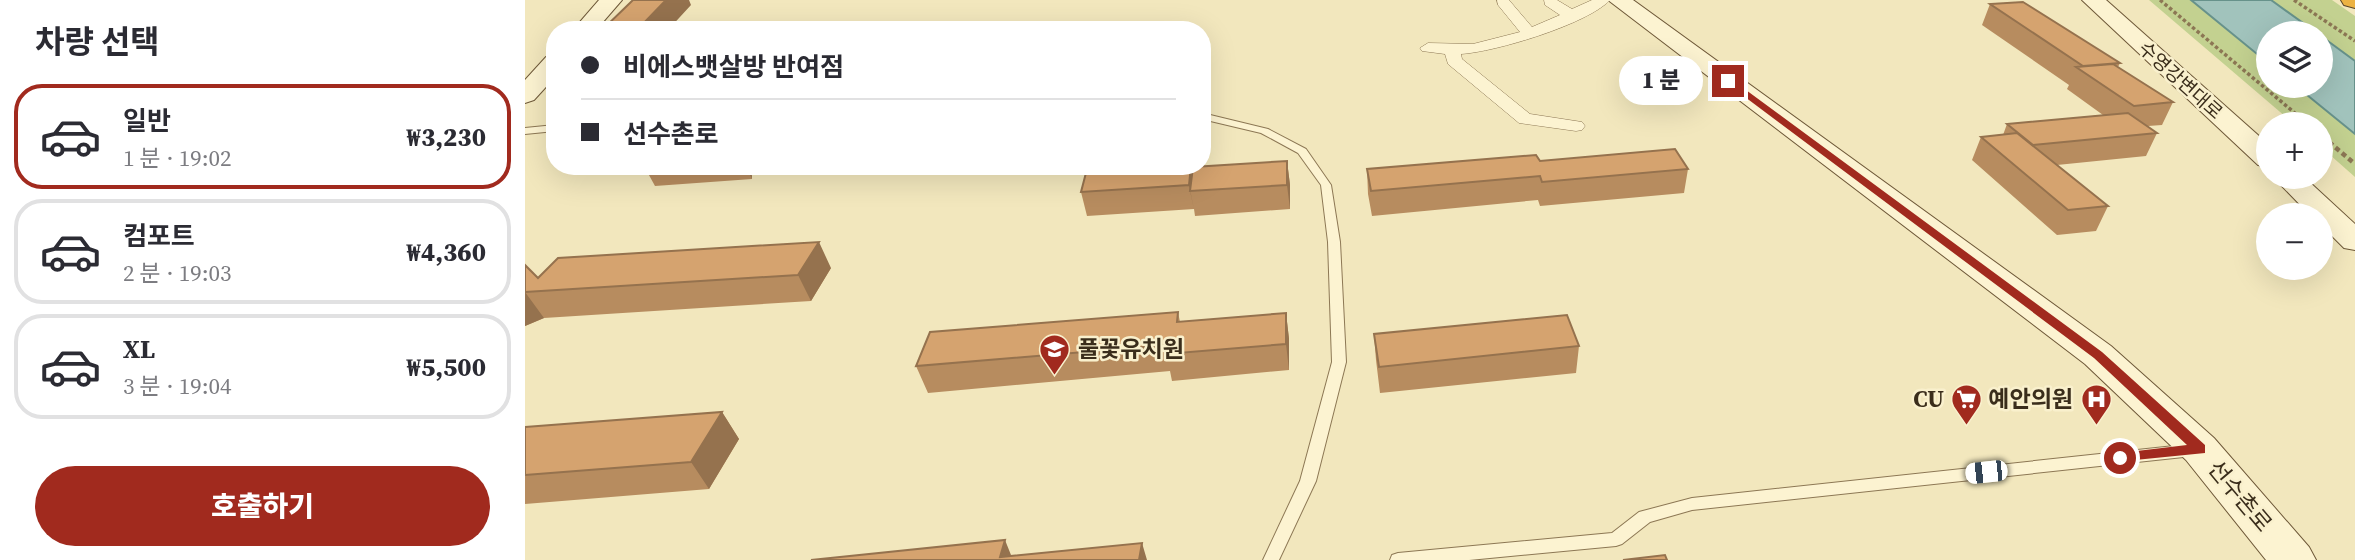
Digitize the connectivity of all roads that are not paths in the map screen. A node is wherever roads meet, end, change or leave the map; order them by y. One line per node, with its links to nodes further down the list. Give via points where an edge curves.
1 (611, 0): 9 (main road)
2 (1603, 0): 8 (street)
3 (1619, 0): 25 (main road, 선수촌로, via 2098,355)
4 (2093, 0): 20 (main road, 수영강변대로)
5 (2117, 0): 16 (main road, 수영강변대로)
6 (1503, 2): 10 (street)
7 (1550, 2): 8 (street)
8 (1572, 16): 10 (street)
9 (592, 21)
10 (1529, 33): 12 (street)
11 (1428, 48): 12 (street)
12 (1453, 52): 17 (street, via 1454,61 1525,119)
13 (546, 72): 14 (main road)
14 (525, 95)
15 (1211, 118): 26 (lane, via 1264,131 1302,151 1326,185 1335,242 1339,362 1308,481)
16 (2256, 121)
17 (1576, 126)
18 (546, 129): 19 (lane)
19 (525, 131)
20 (2256, 148)
21 (2300, 189): 24 (main road)
22 (2331, 189): 23 (main road)
23 (2355, 210)
24 (2355, 241)
25 (2200, 449): 27 (lane, via 1692,504 1645,517 1616,538); 28 (main road, 선수촌로)
26 (1271, 560)
27 (1398, 560)
28 (2293, 560)

